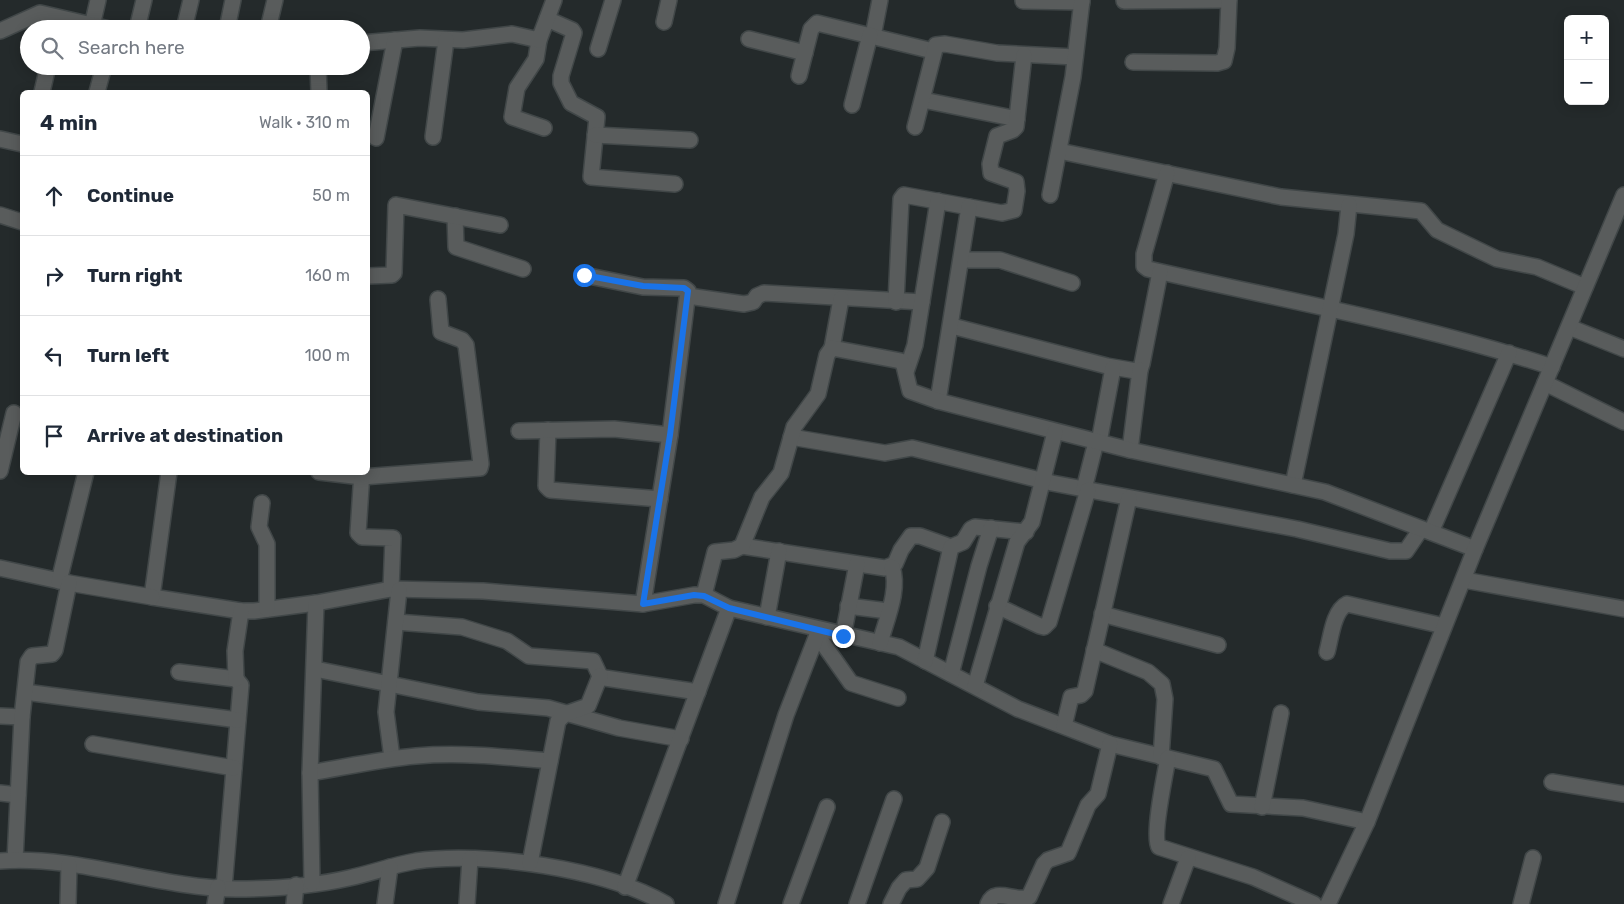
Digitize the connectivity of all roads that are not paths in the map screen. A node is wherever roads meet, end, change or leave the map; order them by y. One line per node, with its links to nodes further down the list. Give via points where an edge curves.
1 (98, 0): 17 (street)
2 (144, 0): 18 (street)
3 (191, 0): 19 (street)
4 (233, 0): 20 (street)
5 (275, 0): 21 (street)
6 (554, 0): 14 (street)
7 (613, 0): 31 (street)
8 (669, 0): 23 (street)
9 (880, 0): 25 (street)
10 (1229, 0): 13 (street); 36 (street, via 1224,61)
11 (1022, 1): 12 (street)
12 (1082, 1): 35 (street)
13 (1124, 1)
14 (547, 19): 29 (street); 49 (street, via 574,33 560,79 571,103 597,117)
15 (24, 20): 16 (street, via 40,13)
16 (53, 20)
17 (93, 20)
18 (139, 20)
19 (186, 20)
20 (229, 20)
21 (270, 20)
22 (20, 22): 24 (street)
23 (664, 22)
24 (0, 31)
25 (872, 36): 32 (street); 33 (street, via 818,23 811,29); 45 (street)
26 (750, 39): 33 (street)
27 (395, 40): 28 (street); 30 (street); 51 (street)
28 (446, 40): 29 (street, via 512,34); 50 (street)
29 (539, 40): 48 (street, via 536,59 517,88 512,117)
30 (370, 42)
31 (598, 49)
32 (933, 51): 34 (street, via 936,45 945,44); 44 (street)
33 (805, 53): 40 (street)
34 (1024, 55): 35 (street); 46 (street)
35 (1075, 57): 55 (street)
36 (1133, 62)
37 (46, 75): 41 (street)
38 (102, 75): 42 (street)
39 (318, 75): 43 (street)
40 (798, 76)
41 (42, 90)
42 (98, 90)
43 (319, 90)
44 (923, 100): 46 (street); 47 (street)
45 (852, 105)
46 (1017, 119): 62 (street, via 1013,130 997,136 990,164 991,173 1016,182 1014,210 1002,213)
47 (915, 127)
48 (544, 128)
49 (595, 135): 53 (street); 57 (street, via 591,177)
50 (433, 137)
51 (376, 138)
52 (0, 139): 54 (street)
53 (690, 140)
54 (20, 144)
55 (1059, 151): 56 (street); 58 (street)
56 (1167, 174): 61 (street, via 1257,192); 69 (street, via 1143,262 1148,269)
57 (675, 184)
58 (1050, 196)
59 (1624, 196): 73 (street)
60 (938, 201): 62 (street); 77 (street, via 906,194 902,197); 78 (street)
61 (1349, 205): 73 (street, via 1421,211 1437,230 1497,259 1537,267); 79 (street)
62 (970, 207): 67 (street)
63 (0, 216): 65 (street)
64 (455, 216): 66 (street); 68 (street, via 456,248); 71 (street, via 396,205 394,273)
65 (20, 221)
66 (500, 225)
67 (962, 260): 72 (street, via 1000,260); 80 (street)
68 (523, 269)
69 (1160, 272): 79 (street); 87 (street)
70 (584, 275): 74 (street, via 643,286 684,288)
71 (370, 276)
72 (1072, 283)
73 (1585, 287): 81 (street)
74 (688, 296): 76 (street, via 744,304 753,302 764,293); 96 (street)
75 (438, 299): 105 (street, via 441,332 462,340 466,345 481,466)
76 (841, 299): 77 (street); 82 (street)
77 (896, 302): 78 (street)
78 (922, 302): 88 (street, via 915,345)
79 (1330, 308): 84 (street); 107 (street)
80 (952, 326): 86 (street); 90 (street)
81 (1569, 327): 83 (street); 85 (street)
82 (832, 348): 88 (street, via 896,359); 97 (street, via 827,355 818,394 796,422)
83 (1624, 349)
84 (1509, 353): 85 (street); 113 (street)
85 (1552, 367): 89 (street)
86 (1113, 368): 87 (street); 98 (street)
87 (1140, 370): 100 (street)
88 (906, 372): 90 (street, via 910,391)
89 (1545, 383): 92 (street); 117 (street)
90 (938, 401): 95 (street)
91 (12, 413): 99 (street)
92 (1624, 422)
93 (548, 430): 94 (street); 96 (street, via 614,429); 110 (street, via 546,486 550,490)
94 (519, 432)
95 (1054, 432): 98 (street); 106 (street)
96 (670, 435): 110 (street)
97 (791, 437): 106 (street, via 885,453 912,448); 115 (street, via 781,473 762,497)
98 (1097, 442): 100 (street); 108 (street)
99 (3, 446): 101 (street)
100 (1130, 450): 107 (street)
101 (0, 471)
102 (85, 475): 123 (street)
103 (169, 475): 126 (street)
104 (362, 475): 124 (street, via 358,533 362,537 393,538)
105 (370, 475)
106 (1043, 481): 108 (street); 114 (street, via 1032,522)
107 (1294, 485): 113 (street, via 1325,492)
108 (1086, 490): 109 (street); 130 (street, via 1049,622 1044,627 1040,626)
109 (1129, 498): 113 (street, via 1297,529 1402,553); 136 (street)
110 (660, 499): 128 (street)
111 (262, 504): 133 (street, via 259,527 267,544)
112 (991, 528): 114 (street); 116 (street, via 971,529 963,542); 149 (street)
113 (1426, 530): 117 (street)
114 (1026, 532): 130 (street, via 1017,542)
115 (742, 546): 118 (street); 125 (street, via 714,552)
116 (951, 547): 120 (street, via 911,536); 146 (street)
117 (1475, 549): 122 (street)
118 (779, 552): 119 (street); 137 (street)
119 (857, 564): 120 (street); 129 (street)
120 (892, 567): 135 (street, via 895,585)
121 (0, 568): 123 (street)
122 (1464, 580): 132 (street); 139 (street)
123 (64, 582): 126 (street); 154 (street, via 55,650 52,654 29,658)
124 (395, 590): 127 (street); 128 (street, via 483,591); 138 (street)
125 (704, 596): 128 (street); 131 (street)
126 (152, 598): 134 (street)
127 (316, 603): 133 (street); 147 (street)
128 (643, 604)
129 (848, 606): 135 (street); 141 (street)
130 (997, 606): 153 (street)
131 (729, 608): 137 (street); 155 (street)
132 (1624, 608)
133 (267, 609): 134 (street)
134 (241, 611): 151 (street, via 235,651)
135 (888, 611): 142 (street)
136 (1102, 614): 143 (street); 144 (street)
137 (767, 617): 140 (street)
138 (396, 622): 150 (street, via 462,627 507,641 529,656 589,660 595,663); 152 (street)
139 (1444, 626): 145 (street, via 1347,604 1338,613); 179 (street)
140 (818, 632): 141 (street); 156 (street, via 851,683); 197 (street, via 786,715)
141 (843, 636): 142 (street)
142 (880, 642): 146 (street)
143 (1218, 645)
144 (1094, 650): 162 (street, via 1085,691 1070,697); 166 (street, via 1148,672 1162,684)
145 (1327, 652)
146 (925, 661): 149 (street)
147 (315, 669): 152 (street); 170 (street)
148 (179, 672): 151 (street)
149 (951, 674): 153 (street)
150 (600, 676): 155 (street); 158 (street, via 588,706)
151 (236, 679): 161 (street, via 241,684)
152 (387, 685): 158 (street, via 478,702 548,708); 167 (street, via 386,712)
153 (975, 686): 162 (street)
154 (25, 692): 160 (street); 161 (street)
155 (698, 692): 163 (street)
156 (898, 698)
157 (1281, 713): 177 (street)
158 (565, 714): 163 (street); 168 (street, via 558,721)
159 (0, 716): 160 (street)
160 (22, 717): 174 (street)
161 (238, 720): 169 (street)
162 (1064, 726): 165 (street)
163 (681, 739): 189 (street)
164 (93, 744): 169 (street)
165 (1110, 744): 166 (street); 201 (street, via 1101,787 1088,805 1068,852 1044,864 1029,897 996,895)
166 (1164, 757): 177 (street, via 1214,769 1231,804); 180 (street, via 1156,843 1163,850)
167 (392, 758): 168 (street, via 503,756); 170 (street)
168 (550, 761): 184 (street)
169 (234, 768): 190 (street)
170 (310, 773): 187 (street)
171 (1552, 782): 173 (street)
172 (0, 793): 174 (street)
173 (1624, 794)
174 (18, 795): 183 (street)
175 (894, 799): 199 (street)
176 (827, 807): 198 (street)
177 (1262, 807): 179 (street, via 1303,808)
178 (942, 822): 200 (street, via 928,868 917,880 906,880)
179 (1367, 822): 204 (street)
180 (1188, 858): 202 (street); 203 (street, via 1253,878)
181 (1533, 858): 205 (street)
182 (470, 859): 184 (street); 186 (street, via 416,861); 195 (street)
183 (7, 861): 185 (street)
184 (530, 863): 189 (street)
185 (70, 865): 190 (street); 191 (street)
186 (390, 867): 187 (street); 194 (street)
187 (312, 883): 188 (street)
188 (296, 885): 190 (street); 193 (street)
189 (625, 887): 196 (street)
190 (220, 888): 192 (street)
191 (68, 904)
192 (215, 904)
193 (294, 904)
194 (385, 904)
195 (467, 904)
196 (666, 904)
197 (726, 904)
198 (790, 904)
199 (858, 904)
200 (891, 904)
201 (988, 904)
202 (1171, 904)
203 (1314, 904)
204 (1328, 904)
205 (1521, 904)

